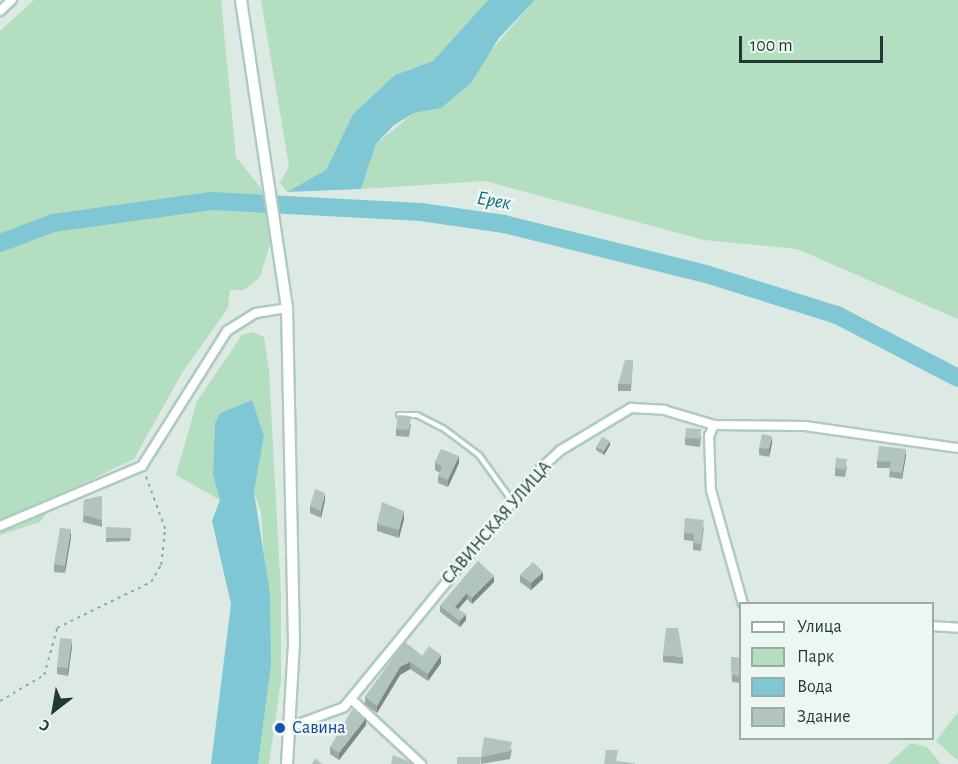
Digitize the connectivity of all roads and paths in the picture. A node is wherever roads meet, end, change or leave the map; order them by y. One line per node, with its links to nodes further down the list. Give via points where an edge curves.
1 (12, 0): 3 (street)
2 (241, 0): 4 (street)
3 (0, 11)
4 (287, 308): 8 (street, via 255,314 227,332); 16 (street)
5 (399, 415): 9 (lane, via 417,415 443,428 479,455)
6 (714, 426): 7 (street, САВИНСКАЯ УЛИЦА, via 805,426); 9 (street, САВИНСКАЯ УЛИЦА, via 664,410 631,408 561,450); 11 (street, via 709,436 711,490)
7 (958, 448)
8 (142, 466): 10 (street); 15 (path, via 165,529 160,565 151,582 57,628 44,675)
9 (512, 501): 14 (street, САВИНСКАЯ УЛИЦА)
10 (0, 526)
11 (743, 602)
12 (934, 626): 13 (street)
13 (958, 628)
14 (351, 699): 16 (street, САВИНСКАЯ УЛИЦА, via 333,714); 18 (street)
15 (0, 701)
16 (293, 726): 17 (street)
17 (286, 764)
18 (421, 764)

